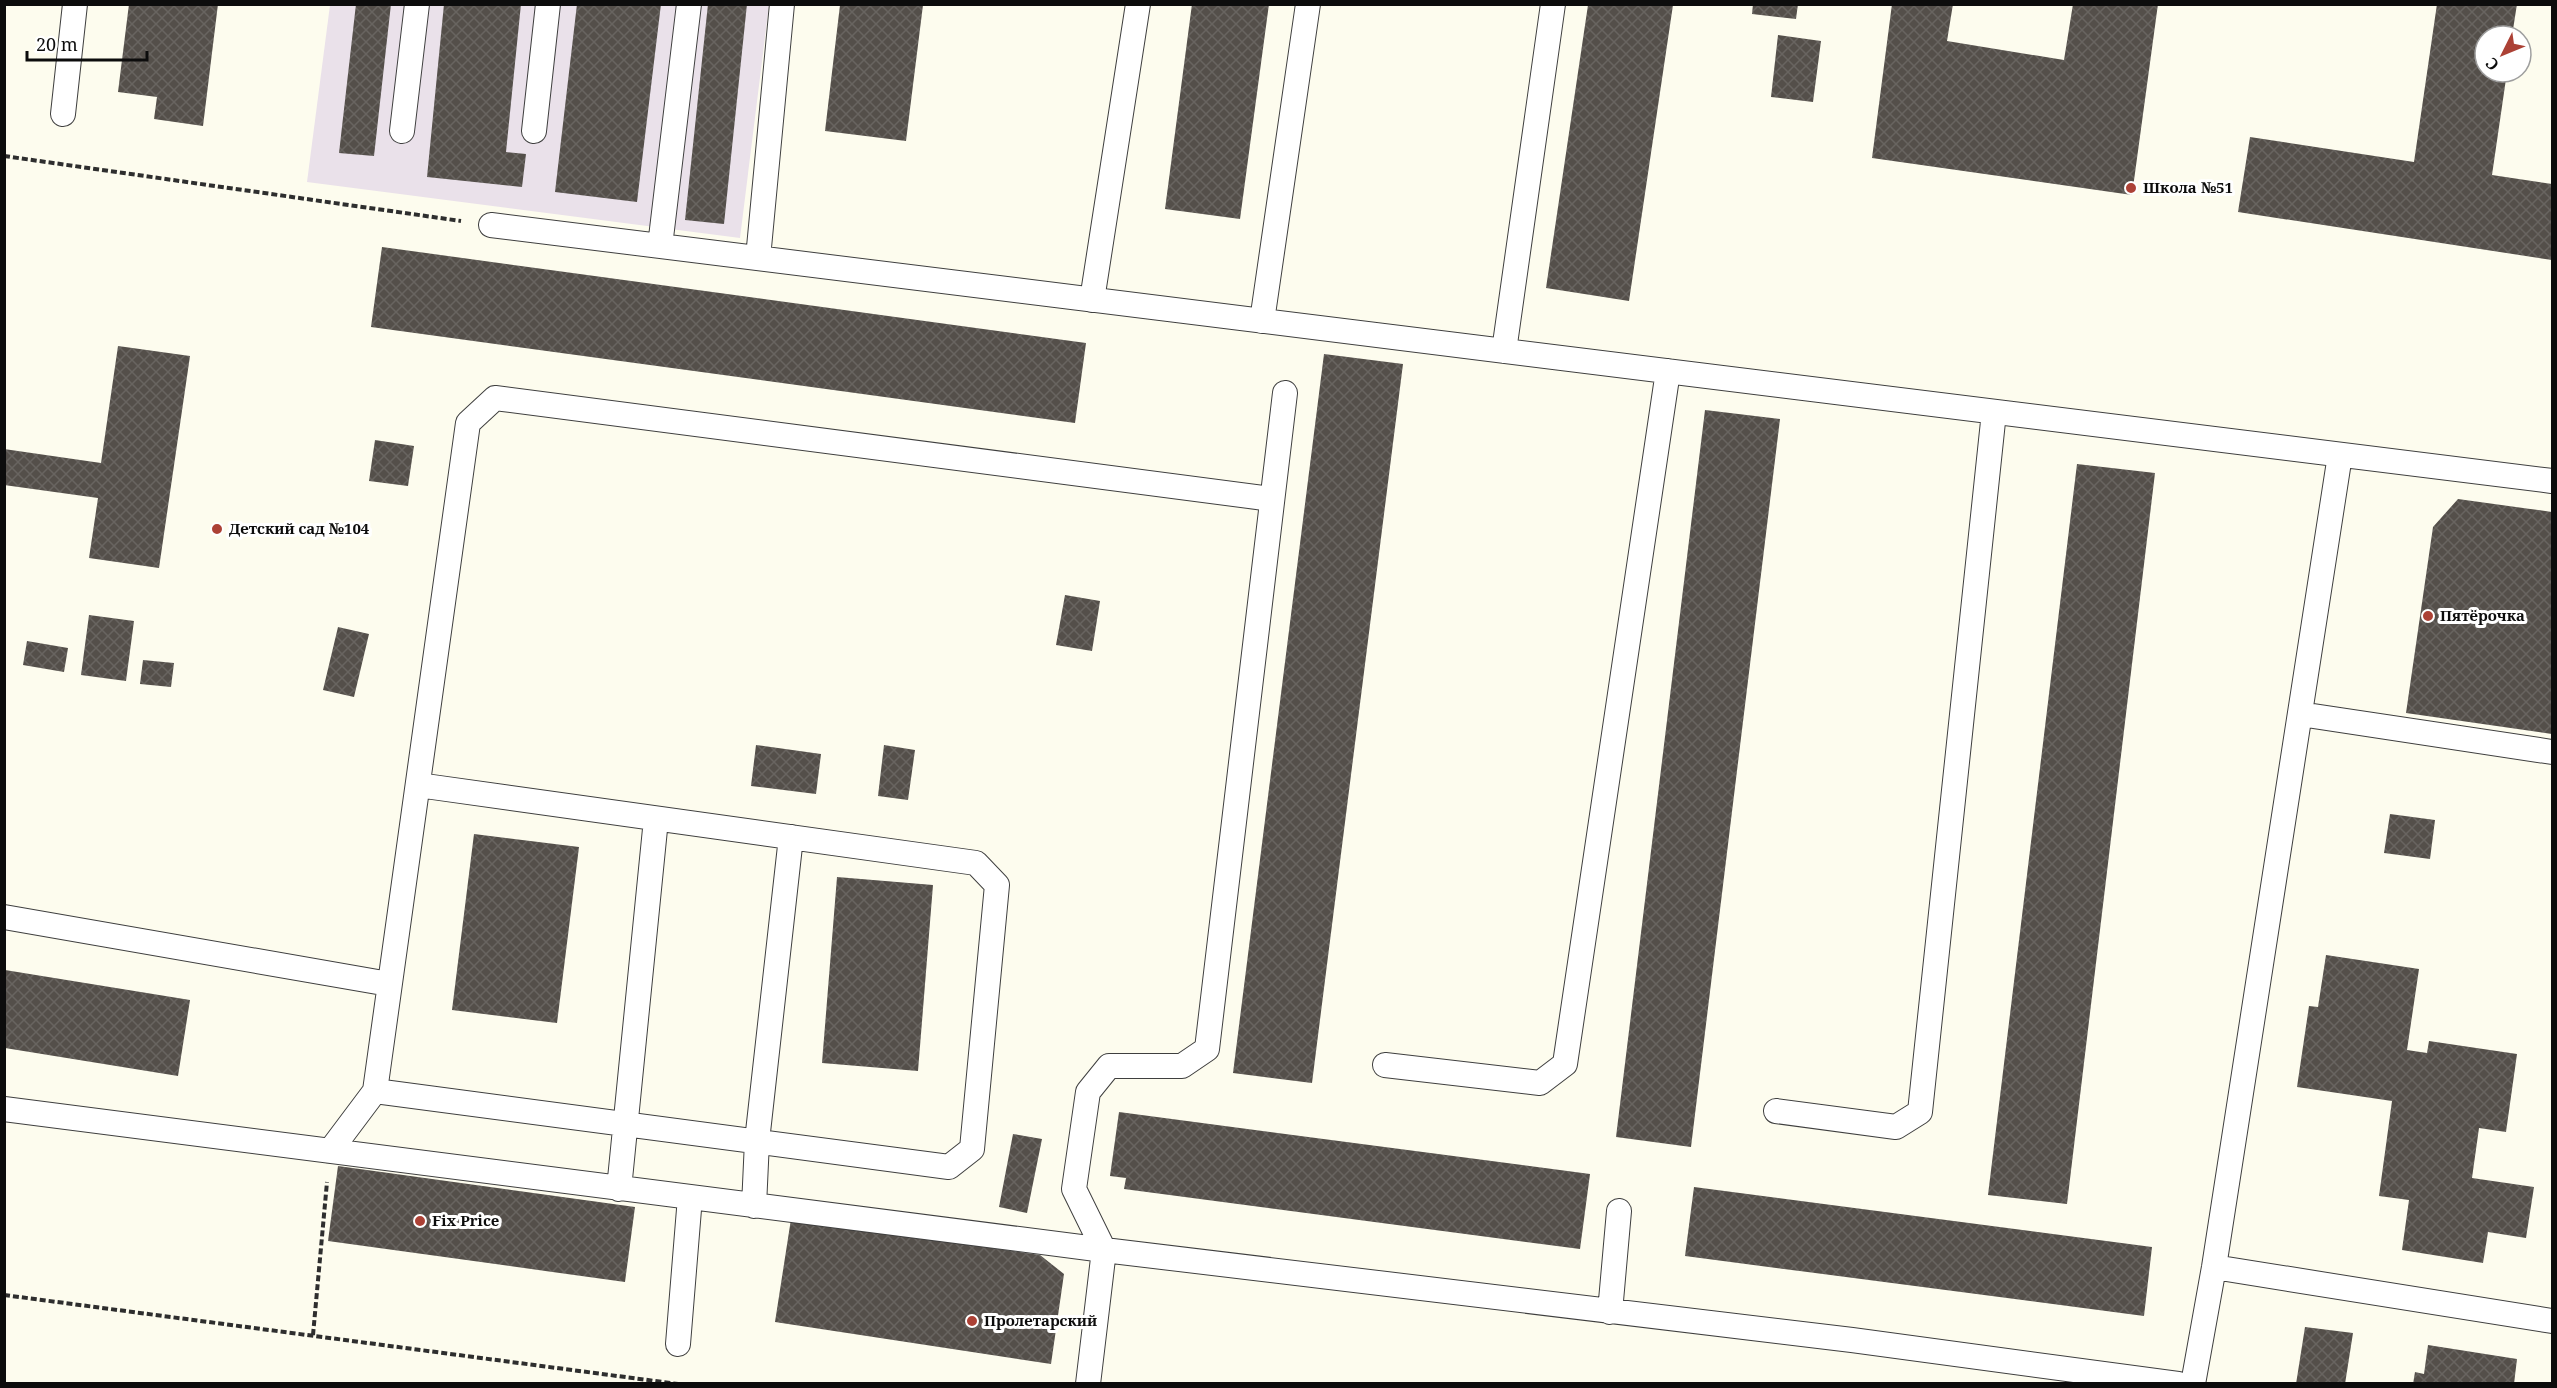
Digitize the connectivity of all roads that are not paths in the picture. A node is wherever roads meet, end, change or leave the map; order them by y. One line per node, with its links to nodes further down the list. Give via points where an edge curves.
1 (75, 4): 9 (lane)
2 (417, 4): 11 (lane)
3 (549, 4): 10 (lane)
4 (689, 4): 13 (lane)
5 (782, 4): 14 (lane)
6 (1138, 4): 15 (lane)
7 (1308, 4): 16 (lane)
8 (1553, 4): 17 (lane)
9 (63, 114)
10 (534, 130)
11 (402, 131)
12 (491, 225): 13 (lane)
13 (660, 246): 14 (lane)
14 (758, 258): 15 (lane)
15 (1092, 300): 16 (lane)
16 (1262, 321): 17 (lane)
17 (1504, 351): 18 (lane)
18 (1668, 371): 20 (lane); 31 (lane, via 1565,1064 1540,1083)
19 (1285, 393): 23 (lane)
20 (1994, 412): 21 (lane); 34 (lane, via 1920,1112 1896,1127)
21 (2340, 455): 22 (lane); 24 (lane)
22 (2553, 482)
23 (1272, 498): 26 (lane, via 495,398 468,423); 42 (lane, via 1206,1049 1182,1066 1109,1066 1088,1092 1074,1189)
24 (2300, 714): 25 (lane); 43 (lane)
25 (2553, 752)
26 (418, 785): 27 (lane); 30 (lane)
27 (656, 819): 28 (lane); 35 (lane)
28 (791, 837): 36 (lane); 36 (lane, via 976,863 997,885 972,1149 950,1167)
29 (4, 917): 30 (lane)
30 (389, 984): 32 (lane)
31 (1385, 1065)
32 (375, 1091): 35 (lane); 37 (lane)
33 (4, 1109): 37 (lane)
34 (1776, 1111)
35 (624, 1124): 36 (lane); 38 (lane)
36 (757, 1142): 40 (lane)
37 (330, 1151): 38 (lane)
38 (619, 1189): 39 (lane)
39 (690, 1197): 40 (lane); 46 (lane)
40 (754, 1206): 42 (lane)
41 (1619, 1211): 44 (lane)
42 (1104, 1250): 44 (lane); 47 (lane)
43 (2214, 1267): 45 (lane); 49 (lane)
44 (1610, 1312): 48 (lane)
45 (2553, 1321)
46 (678, 1344)
47 (1088, 1383)
48 (2178, 1383)
49 (2193, 1383)

